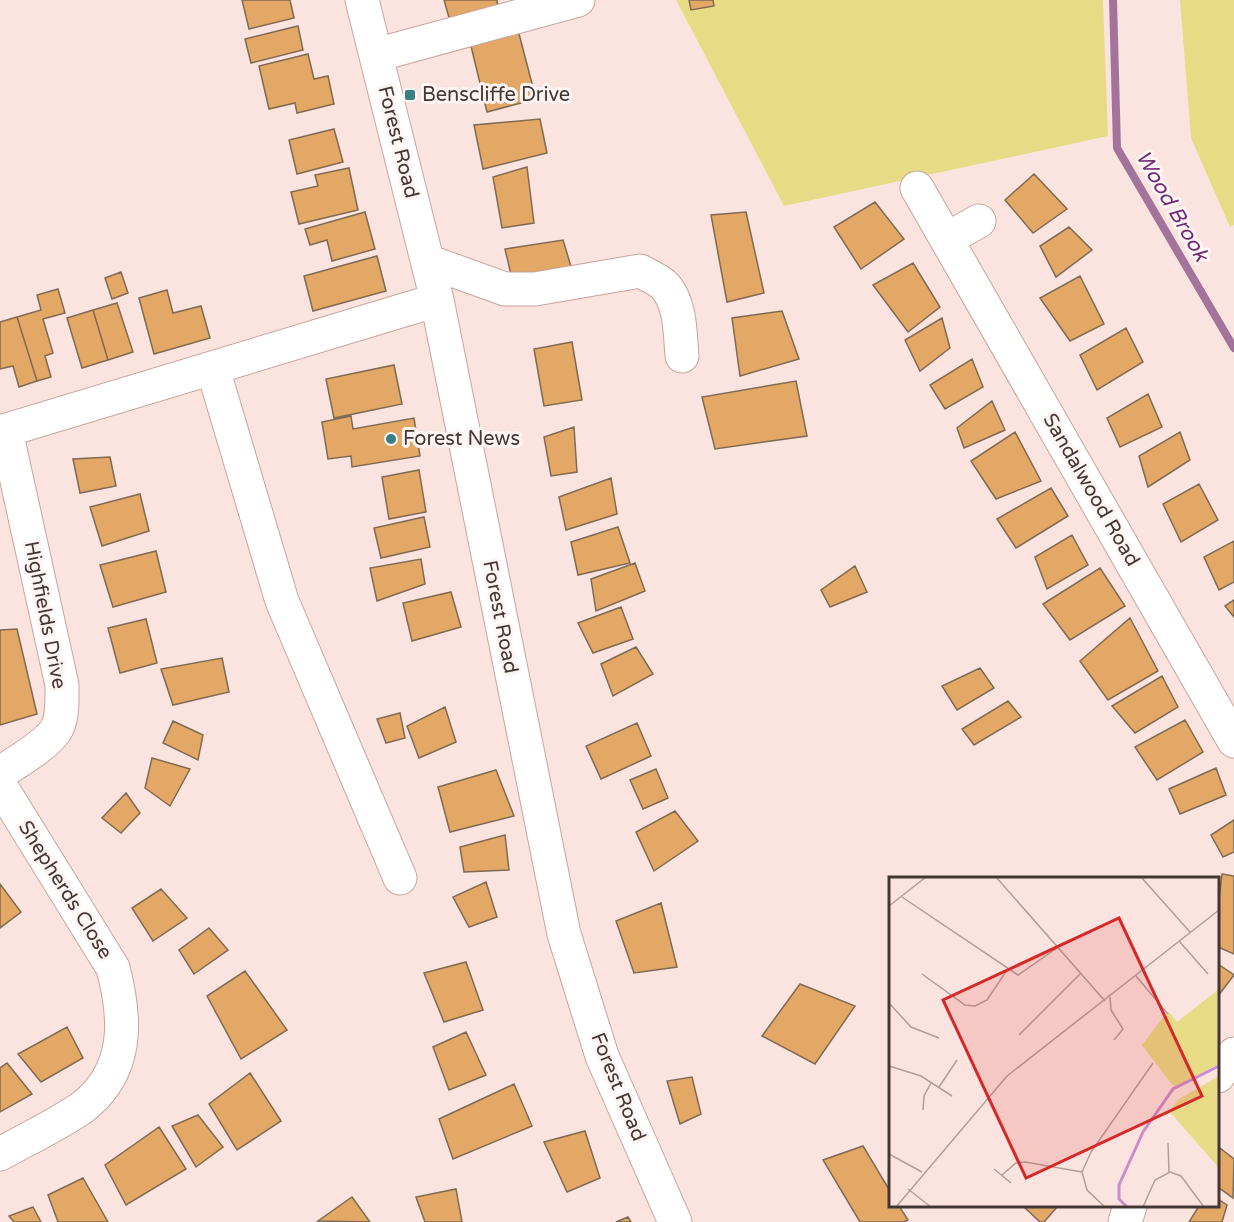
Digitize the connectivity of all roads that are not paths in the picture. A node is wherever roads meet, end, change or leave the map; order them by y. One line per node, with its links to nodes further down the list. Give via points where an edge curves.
1 (362, 0): 3 (street, Forest Road)
2 (578, 0): 3 (street)
3 (376, 55): 7 (street, Forest Road)
4 (917, 188): 6 (street, Sandalwood Road)
5 (979, 221): 6 (street)
6 (947, 239): 12 (street, Sandalwood Road)
7 (427, 261): 8 (street, Forest Road); 9 (street, via 505,289 535,289 640,271 664,285 673,298)
8 (437, 300): 10 (street); 20 (street, Forest Road, via 564,934 602,1056)
9 (682, 356)
10 (213, 369): 11 (street); 15 (street, via 282,601)
11 (3, 432): 13 (street, Highfields Drive, via 63,685 57,729 40,746)
12 (1234, 741)
13 (0, 773)
14 (0, 785): 18 (street, Shepherds Close, via 113,968 123,1025 119,1057 105,1086 82,1108)
15 (400, 878)
16 (1234, 1054): 17 (street)
17 (1219, 1075)
18 (0, 1154)
19 (1130, 1207): 21 (street)
20 (675, 1222)
21 (1125, 1222)

